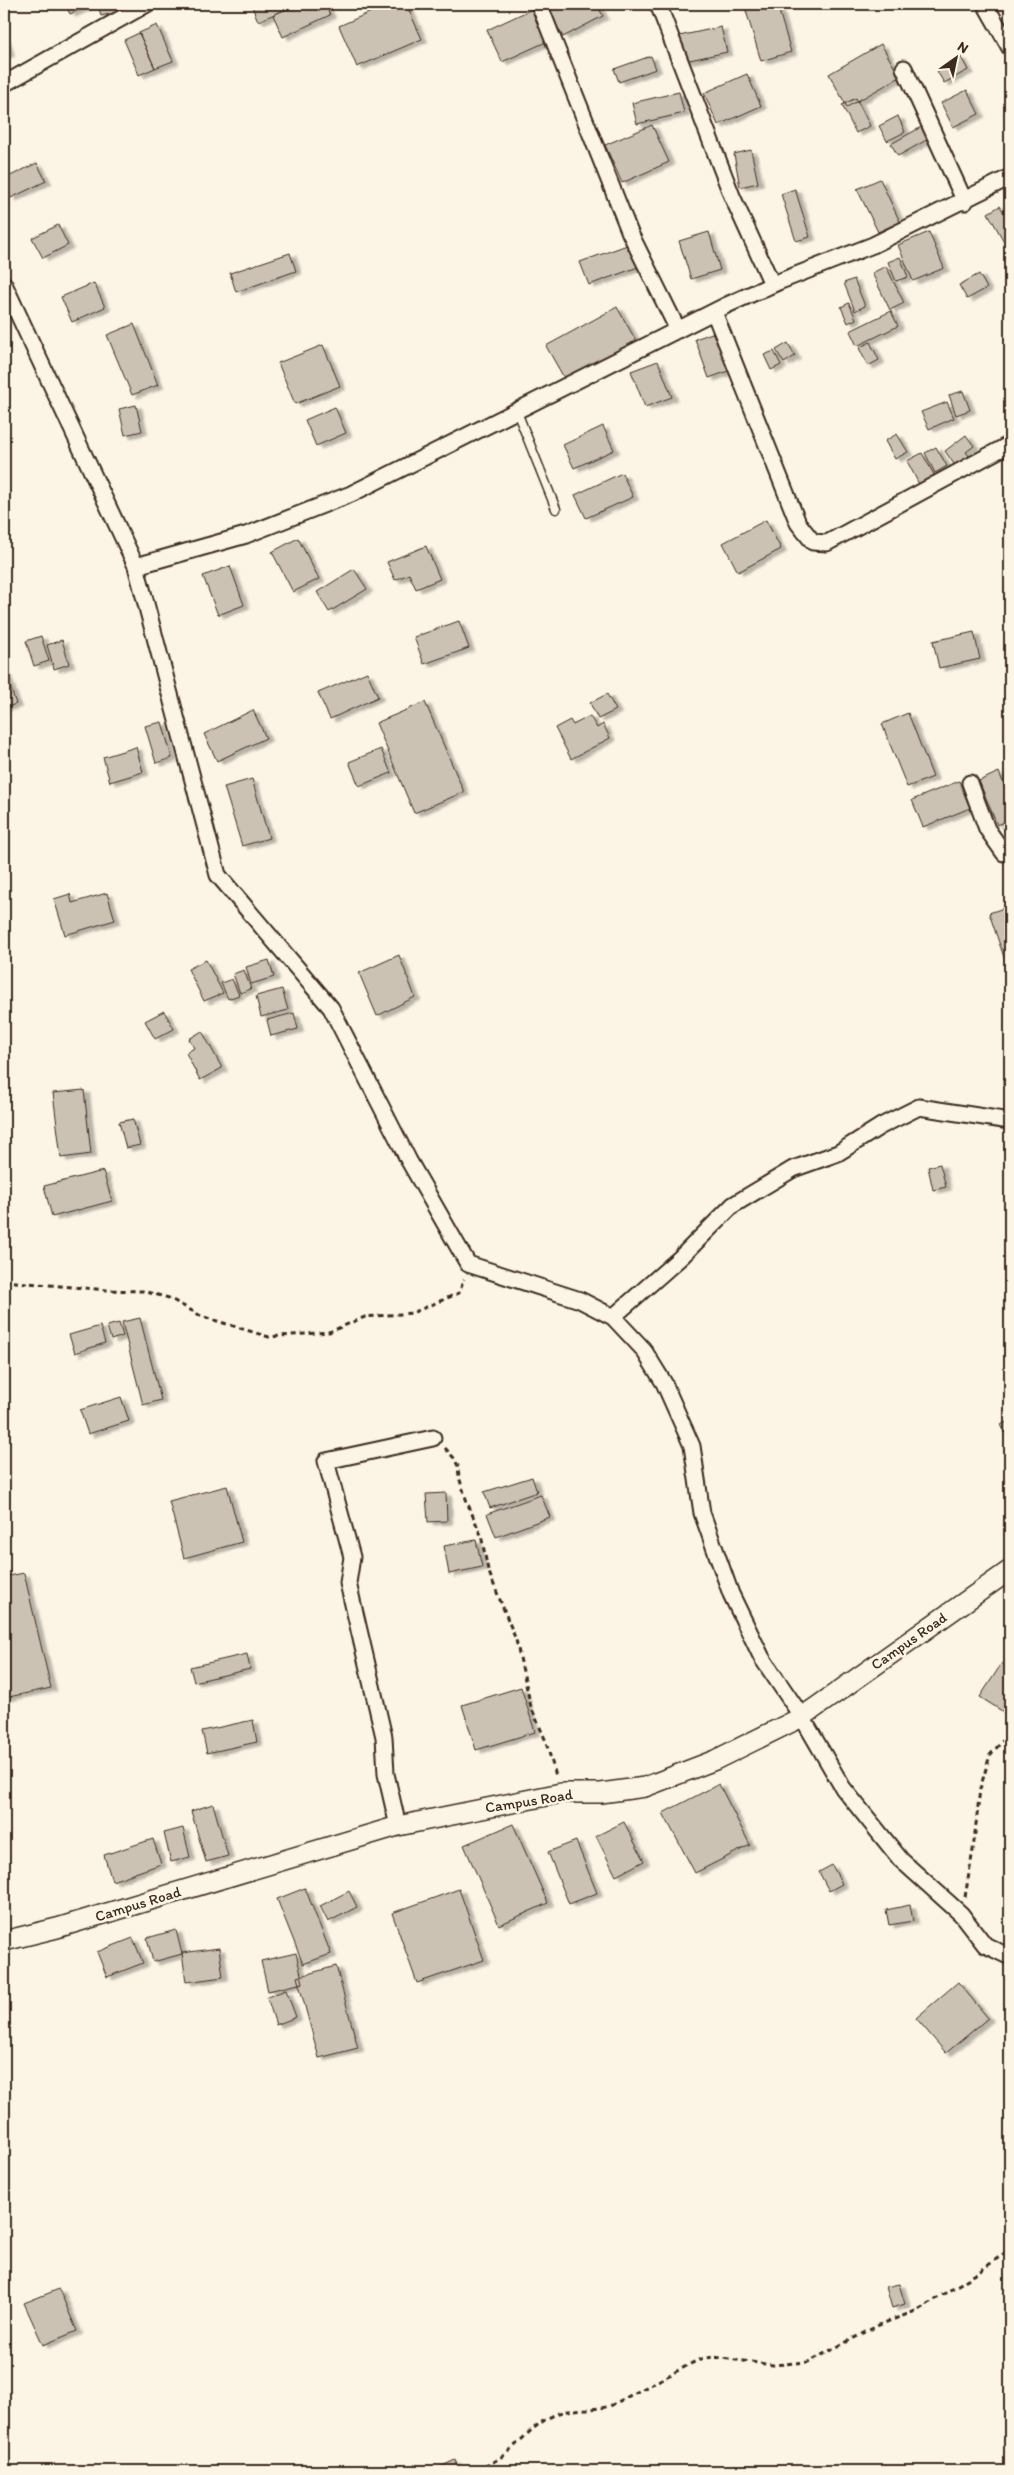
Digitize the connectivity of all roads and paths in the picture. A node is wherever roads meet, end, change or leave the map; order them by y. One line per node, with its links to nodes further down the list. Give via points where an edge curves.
1 (147, 4): 7 (street)
2 (539, 4): 13 (street, via 630,233)
3 (658, 4): 11 (street, via 732,196)
4 (985, 4): 5 (street)
5 (1010, 48)
6 (904, 68): 9 (street)
7 (4, 84)
8 (1010, 178): 9 (street)
9 (965, 202): 11 (street, via 873,245)
10 (4, 284): 17 (street)
11 (772, 284): 12 (street)
12 (714, 312): 13 (street); 15 (street, via 798,523 813,542 827,543)
13 (678, 330): 14 (street)
14 (517, 412): 16 (lane); 17 (street, via 351,494 246,535)
15 (1010, 444)
16 (556, 510)
17 (136, 566): 21 (street, via 218,875 331,1008 409,1161)
18 (970, 783): 19 (street, via 987,829 1004,853)
19 (1010, 852)
20 (1010, 1121): 23 (street, via 920,1107 881,1126 838,1154 793,1169 733,1205 681,1258)
21 (468, 1264): 22 (path, via 459,1293 412,1313 364,1317 329,1332 269,1337 201,1316 169,1298 143,1291); 23 (street, via 580,1300)
22 (4, 1281)
23 (613, 1317): 26 (street, via 643,1349 664,1383 692,1446 702,1513 731,1594 762,1658)
24 (433, 1438): 28 (path, via 458,1466 467,1502 481,1535 488,1570 516,1640 531,1707 545,1739); 29 (street, via 326,1460 352,1557 348,1582 384,1737 386,1774)
25 (1010, 1570): 26 (street, Campus Road)
26 (802, 1717): 28 (street, Campus Road, via 715,1760 644,1787 601,1793); 30 (street, via 843,1788 901,1860)
27 (1010, 1733): 30 (path, via 990,1755 980,1789 974,1850)
28 (561, 1793): 29 (street, Campus Road)
29 (398, 1826): 31 (street, Campus Road)
30 (961, 1914): 32 (street, via 985,1945)
31 (4, 1941)
32 (1010, 1957)
33 (1010, 2249): 34 (path, via 918,2310 879,2325 808,2362 772,2365 714,2357 700,2359 610,2406 555,2414 531,2428 508,2452)
34 (477, 2471)

